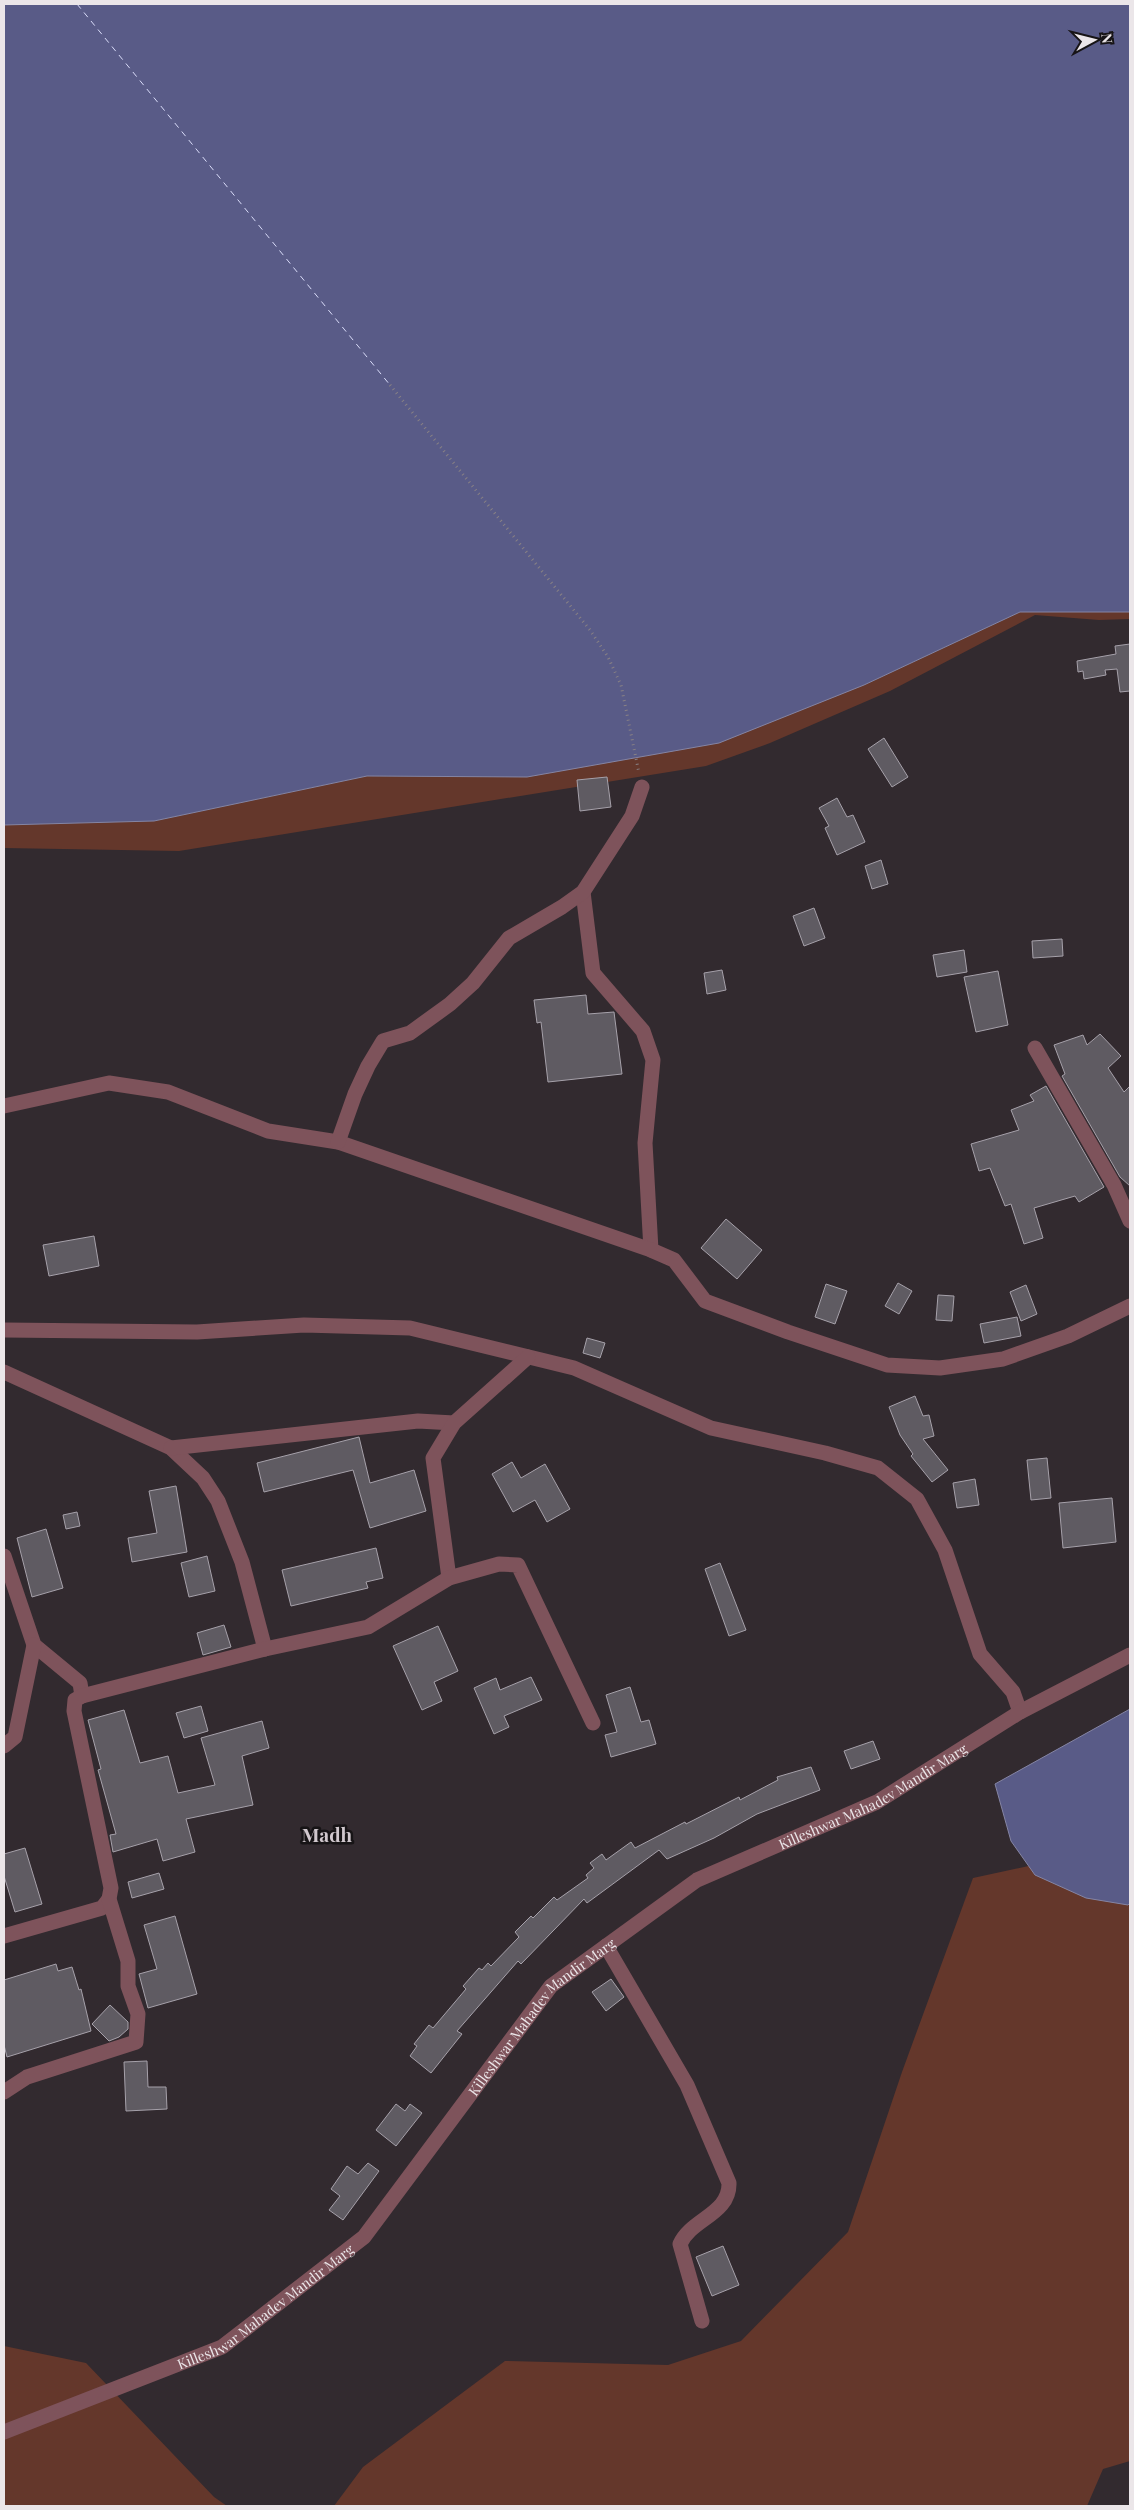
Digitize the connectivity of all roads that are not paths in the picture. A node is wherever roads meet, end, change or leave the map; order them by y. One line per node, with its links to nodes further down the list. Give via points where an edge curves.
1 (642, 787): 2 (street, via 632,816)
2 (583, 892): 5 (street, via 562,908 509,938 473,983 450,1004 410,1032 383,1042 355,1094); 7 (street, via 593,972 643,1031 652,1060 645,1143)
3 (1035, 1048): 6 (street, via 1114,1185)
4 (4, 1106): 5 (street, via 110,1083 138,1086 168,1092 268,1131)
5 (338, 1142): 7 (street)
6 (1130, 1221)
7 (651, 1250): 8 (street, via 674,1260 705,1301 888,1365 940,1368 1003,1359 1068,1336)
8 (1130, 1306)
9 (4, 1330): 10 (street, via 197,1332 304,1325 410,1328)
10 (528, 1357): 12 (street); 20 (street, via 574,1368 711,1428 825,1452 878,1468 917,1499 945,1550 980,1654 1014,1692)
11 (4, 1372): 13 (street)
12 (454, 1423): 13 (street, via 418,1421); 15 (street, via 433,1458)
13 (171, 1448): 17 (street, via 203,1478 218,1501 242,1562)
14 (4, 1556): 16 (street)
15 (449, 1578): 17 (street, via 368,1627); 21 (street, via 498,1564 518,1565)
16 (34, 1645): 19 (street, via 80,1683); 22 (street, via 15,1737)
17 (265, 1649): 19 (street)
18 (1130, 1655): 20 (street, Killeshwar Mahadev Mandir Marg)
19 (82, 1696): 23 (street, via 75,1700 74,1711 111,1888)
20 (1020, 1712): 25 (street, Killeshwar Mahadev Mandir Marg, via 877,1802 697,1880)
21 (593, 1724)
22 (4, 1746)
23 (109, 1899): 24 (street, via 102,1908); 26 (street, via 128,1961 128,1986 138,2014 136,2042 27,2077)
24 (4, 1936)
25 (606, 1946): 27 (street, via 687,2085 729,2183 730,2194 723,2205 684,2235 680,2244); 28 (street, Killeshwar Mahadev Mandir Marg, via 551,1986 364,2237 222,2347)
26 (4, 2092)
27 (702, 2322)
28 (4, 2432)

